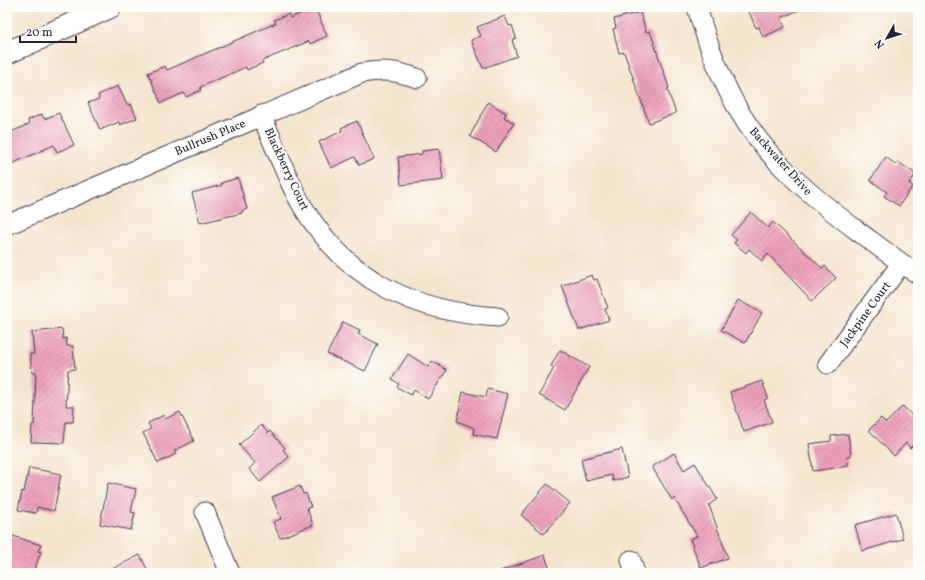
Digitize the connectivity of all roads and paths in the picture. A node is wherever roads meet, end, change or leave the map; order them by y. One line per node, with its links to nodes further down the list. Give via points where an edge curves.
1 (110, 7): 3 (street)
2 (697, 7): 7 (street, Backwater Drive, via 718,71 755,134 818,202)
3 (7, 52)
4 (417, 78): 5 (street, Bullrush Place, via 395,70 362,73)
5 (262, 115): 6 (street, Bullrush Place); 9 (street, Blackberry Court, via 303,207 321,233 342,256 386,288 421,304 466,315)
6 (7, 225)
7 (901, 264): 8 (street, Backwater Drive); 10 (street, Jackpine Court)
8 (918, 274)
9 (498, 317)
10 (828, 364)
11 (205, 512): 12 (street)
12 (230, 573)

